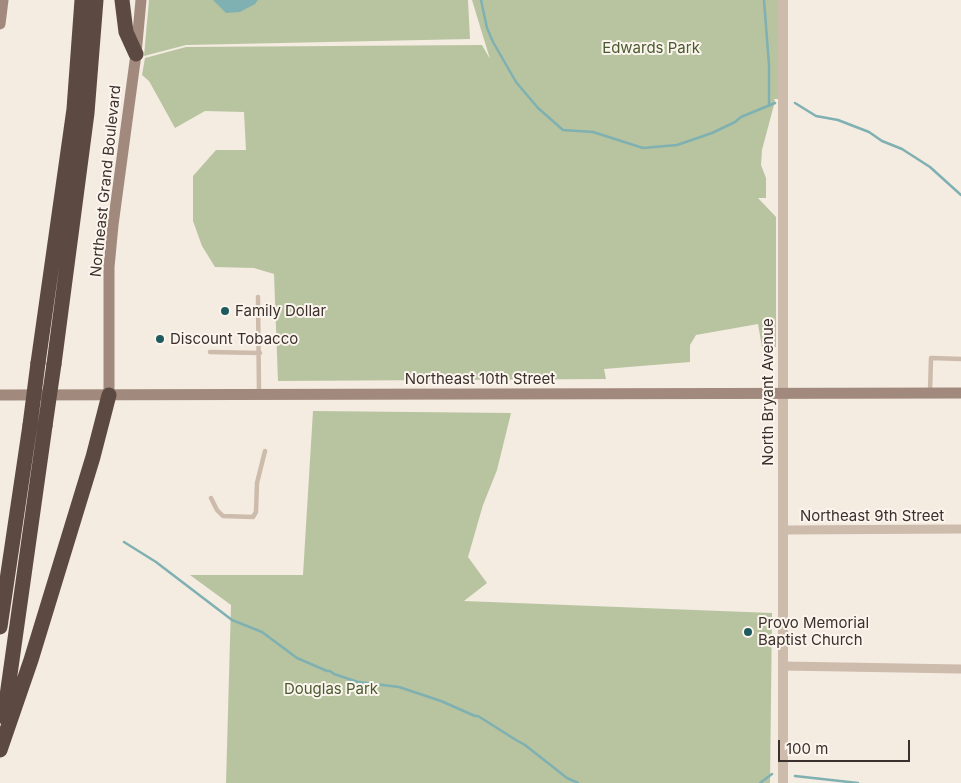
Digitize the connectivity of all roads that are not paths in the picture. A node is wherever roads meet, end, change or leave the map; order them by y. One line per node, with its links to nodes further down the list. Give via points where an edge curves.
1 (3, 0): 7 (main road)
2 (82, 0): 23 (highway, bridge, via 74,109)
3 (96, 0): 26 (highway, bridge, via 87,113)
4 (122, 0): 8 (highway, via 126,32)
5 (141, 0): 8 (main road, Northeast Grand Boulevard)
6 (783, 0): 15 (street, North Bryant Avenue)
7 (0, 24)
8 (136, 54): 17 (main road, Northeast Grand Boulevard, via 111,251)
9 (258, 297): 11 (lane)
10 (210, 352): 11 (lane)
11 (260, 353): 18 (lane)
12 (961, 358): 13 (lane, via 931,358)
13 (930, 393): 14 (main road, Northeast 10th Street); 15 (main road, Northeast 10th Street)
14 (961, 393)
15 (783, 394): 18 (main road, Northeast 10th Street); 22 (street, North Bryant Avenue)
16 (0, 395): 17 (main road, Northeast 10th Street)
17 (109, 395): 18 (main road, Northeast 10th Street); 26 (highway, via 31,660)
18 (260, 395)
19 (265, 451): 20 (lane, via 253,518 223,516)
20 (211, 498)
21 (961, 529): 22 (street, Northeast 9th Street)
22 (784, 530): 24 (street, North Bryant Avenue)
23 (0, 627)
24 (783, 666): 25 (street); 27 (street, North Bryant Avenue)
25 (961, 669)
26 (0, 749)
27 (783, 783)

